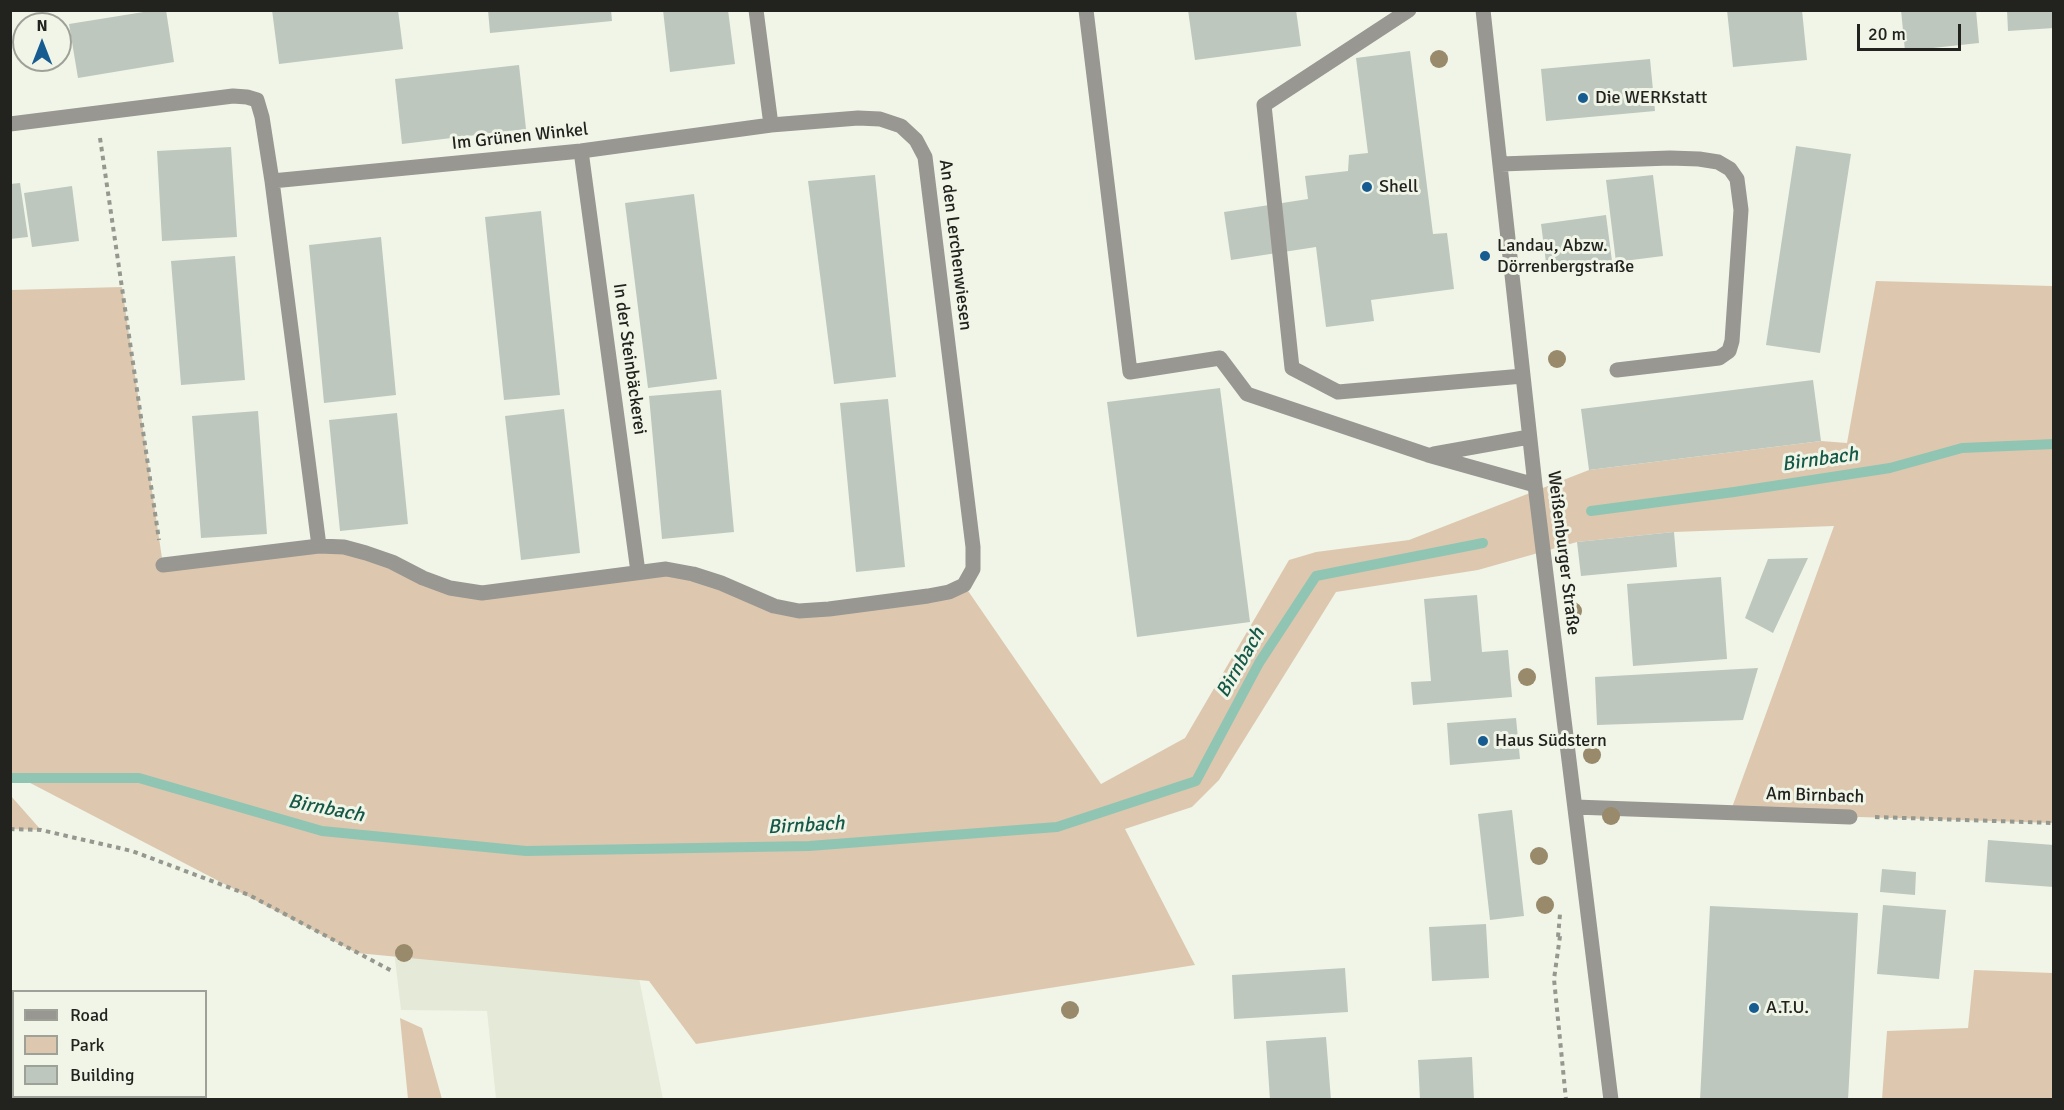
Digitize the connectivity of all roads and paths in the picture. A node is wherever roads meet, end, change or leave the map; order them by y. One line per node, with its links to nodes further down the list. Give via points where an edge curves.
1 (756, 10): 7 (street)
2 (1086, 10): 14 (street, via 1130,372 1220,358 1247,394)
3 (1409, 10): 12 (street, via 1264,105 1292,368 1338,392)
4 (1483, 10): 9 (street, Weißenburger Straße)
5 (96, 114): 6 (street); 10 (street, via 233,96 257,100); 17 (path)
6 (10, 124)
7 (771, 125): 8 (street, Im Grünen Winkel); 18 (street, An den Lerchenwiesen, via 880,119 901,126 916,140 925,157 973,569 964,585 949,592 799,610 774,606 693,574 666,569)
8 (581, 151): 10 (street, Im Grünen Winkel); 18 (street, In der Steinbäckerei)
9 (1501, 164): 11 (street, via 1699,159 1718,162 1737,179 1741,210 1729,351 1719,357); 12 (street, Weißenburger Straße)
10 (272, 181): 16 (street)
11 (1617, 370)
12 (1522, 376): 13 (street, Weißenburger Straße)
13 (1529, 437): 14 (street); 15 (street, Weißenburger Straße)
14 (1428, 455): 15 (street)
15 (1535, 486): 19 (street, Weißenburger Straße)
16 (319, 546): 17 (street); 18 (street, via 366,553 450,588 482,593)
17 (163, 565)
18 (638, 572)
19 (1575, 807): 20 (street, Am Birnbach); 23 (street, Weißenburger Straße)
20 (1850, 817): 21 (path, Am Birnbach)
21 (2054, 823)
22 (10, 829): 24 (path, via 41,830 132,851 249,895)
23 (1588, 913): 25 (path, via 1558,937 1554,979); 26 (street, Weißenburger Straße)
24 (392, 971)
25 (1566, 1100)
26 (1611, 1100)

